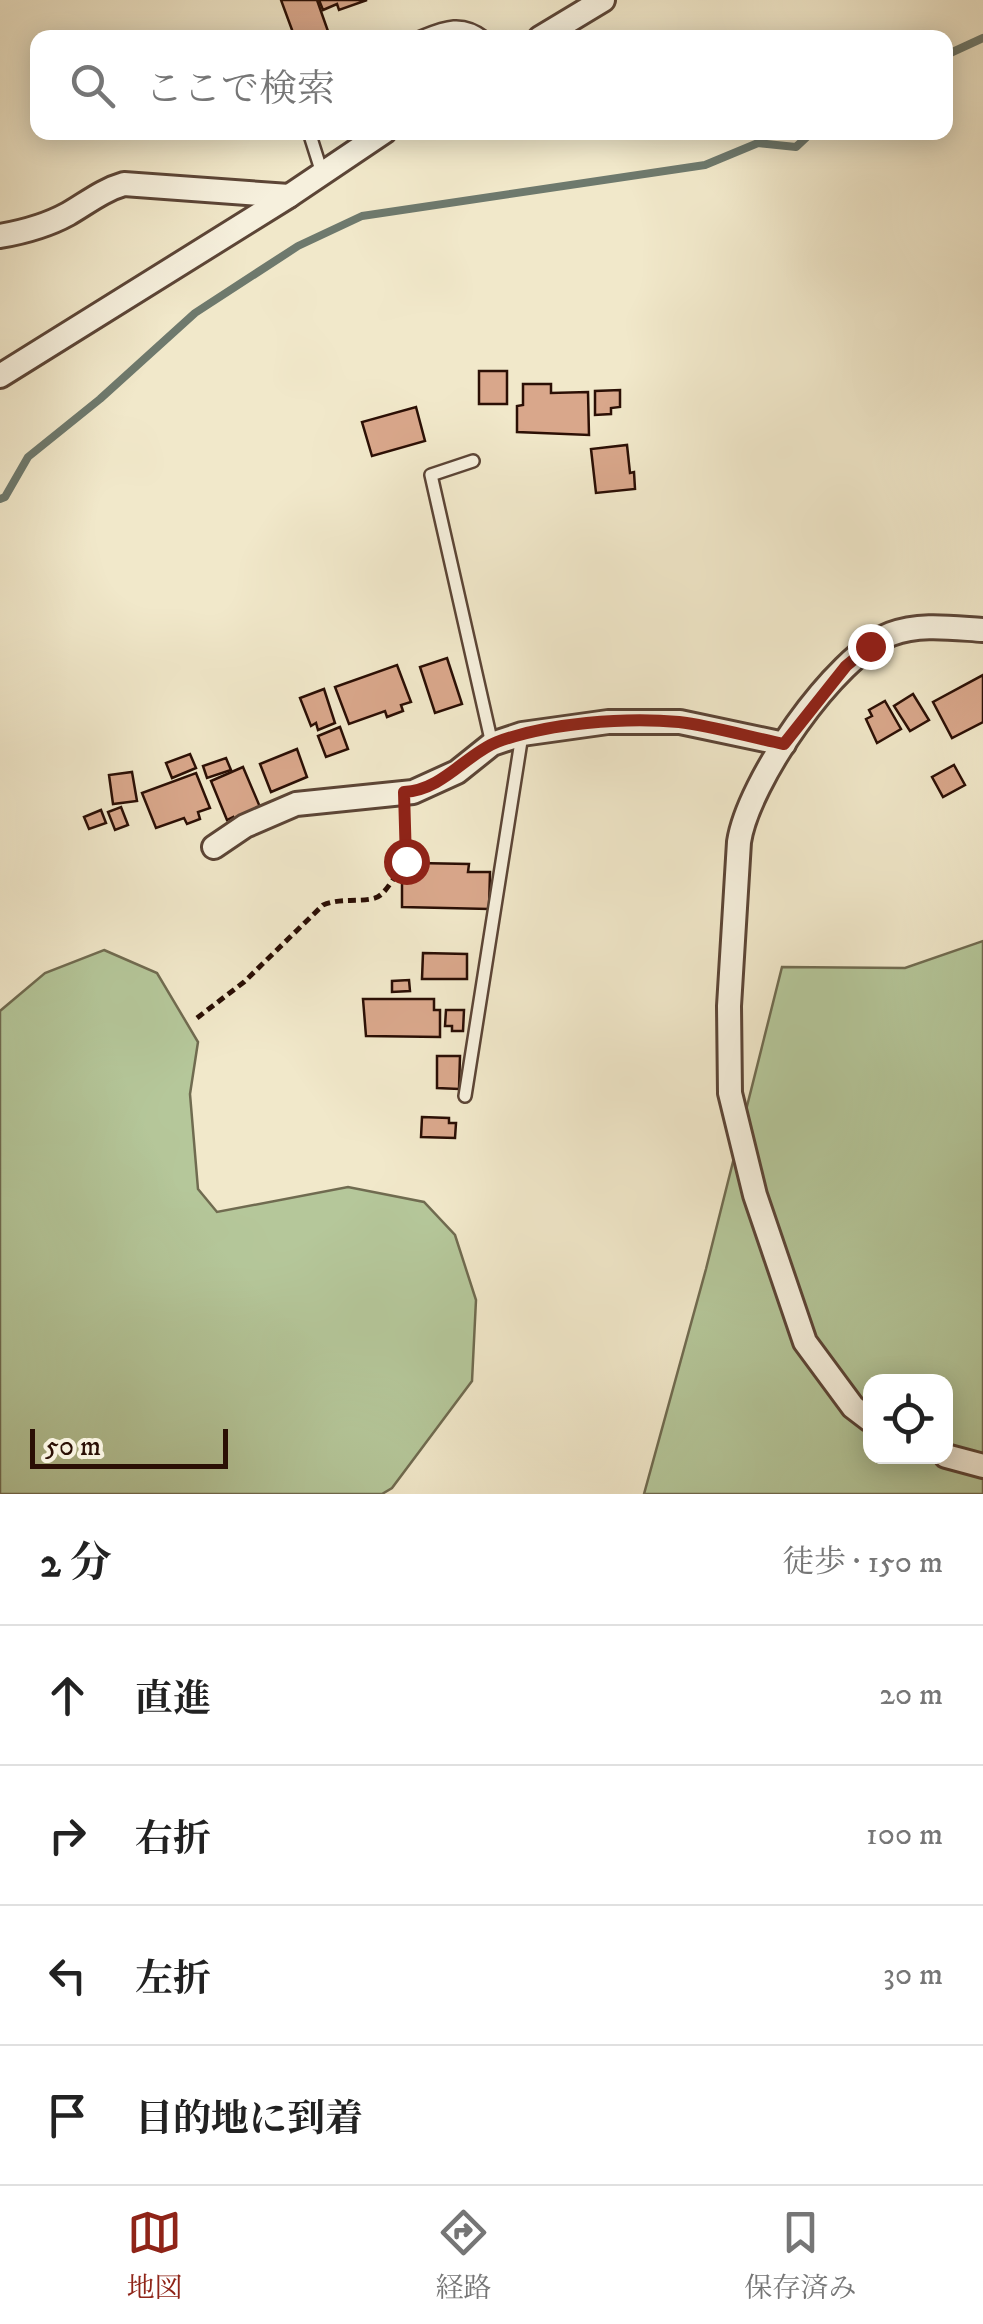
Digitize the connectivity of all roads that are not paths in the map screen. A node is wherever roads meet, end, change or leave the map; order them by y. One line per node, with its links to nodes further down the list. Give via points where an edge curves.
1 (603, 0): 4 (street)
2 (437, 30): 3 (lane, via 451,24)
3 (474, 30)
4 (553, 30)
5 (312, 140): 7 (lane)
6 (372, 140): 7 (street)
7 (322, 173): 8 (street)
8 (290, 196): 9 (street, via 124,184 64,216); 10 (street)
9 (0, 236)
10 (0, 376)
11 (474, 460): 14 (lane, via 431,476)
12 (983, 630): 15 (street, via 918,627 870,646)
13 (522, 734): 14 (street); 15 (street, via 608,722 680,722); 17 (lane)
14 (492, 744): 16 (street, via 457,772 413,792 296,804)
15 (784, 744): 18 (street, via 754,792 740,832 730,1093 755,1195 805,1342)
16 (214, 847)
17 (464, 1096)
18 (863, 1415)
19 (953, 1458): 20 (street)
20 (983, 1466)

